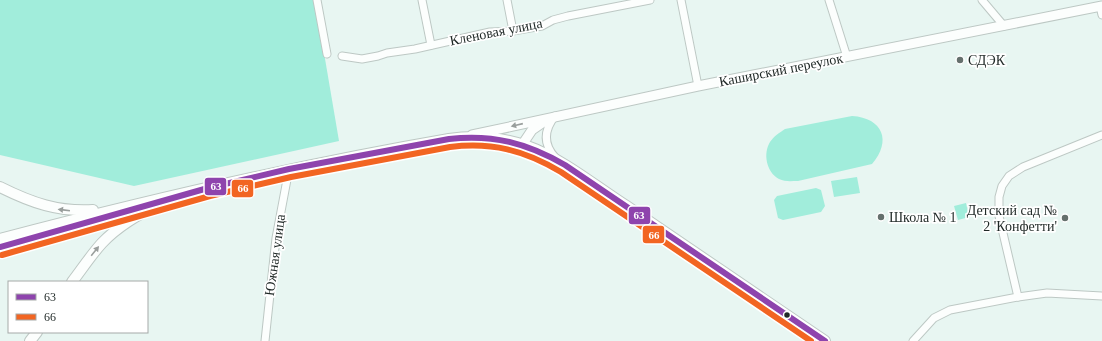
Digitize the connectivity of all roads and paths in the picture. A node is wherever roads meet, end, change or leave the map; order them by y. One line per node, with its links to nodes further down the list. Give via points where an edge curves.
1 (317, 0): 12 (street)
2 (422, 0): 11 (street)
3 (507, 0): 10 (street)
4 (650, 0): 10 (street, Кленовая улица, via 568,16 542,26)
5 (681, 0): 15 (street)
6 (829, 0): 14 (street)
7 (982, 0): 9 (street)
8 (1101, 9): 9 (main road, Каширский переулок)
9 (1004, 26): 14 (main road, Каширский переулок)
10 (514, 31): 11 (street, Кленовая улица, via 490,32)
11 (431, 45): 13 (street, Кленовая улица, via 362,59)
12 (327, 54)
13 (342, 56)
14 (848, 57): 15 (main road, Каширский переулок)
15 (698, 86): 16 (main road, Каширский переулок)
16 (555, 116): 18 (main road, Каширский переулок, one-way to 18); 19 (main road, via 532,130); 20 (street, via 548,126 546,140)
17 (1102, 135): 30 (street, via 1023,167 1009,176 1002,186 999,216)
18 (460, 137): 19 (highway, via 491,137); 21 (highway)
19 (522, 144): 20 (highway)
20 (560, 162): 34 (highway)
21 (289, 169): 23 (highway); 33 (street, Южная улица, via 276,238)
22 (0, 187): 25 (highway, one-way to 22, via 81,211 54,208 30,201)
23 (208, 188): 24 (highway); 25 (highway)
24 (169, 200): 27 (highway); 28 (highway, one-way to 24, via 94,251 113,232)
25 (117, 208): 26 (highway)
26 (0, 239)
27 (0, 247)
28 (73, 281)
29 (1102, 296): 30 (street, via 1047,293)
30 (1018, 297): 35 (street, via 950,310 934,318)
31 (36, 333): 32 (highway)
32 (30, 341)
33 (264, 341)
34 (825, 341)
35 (913, 341)

